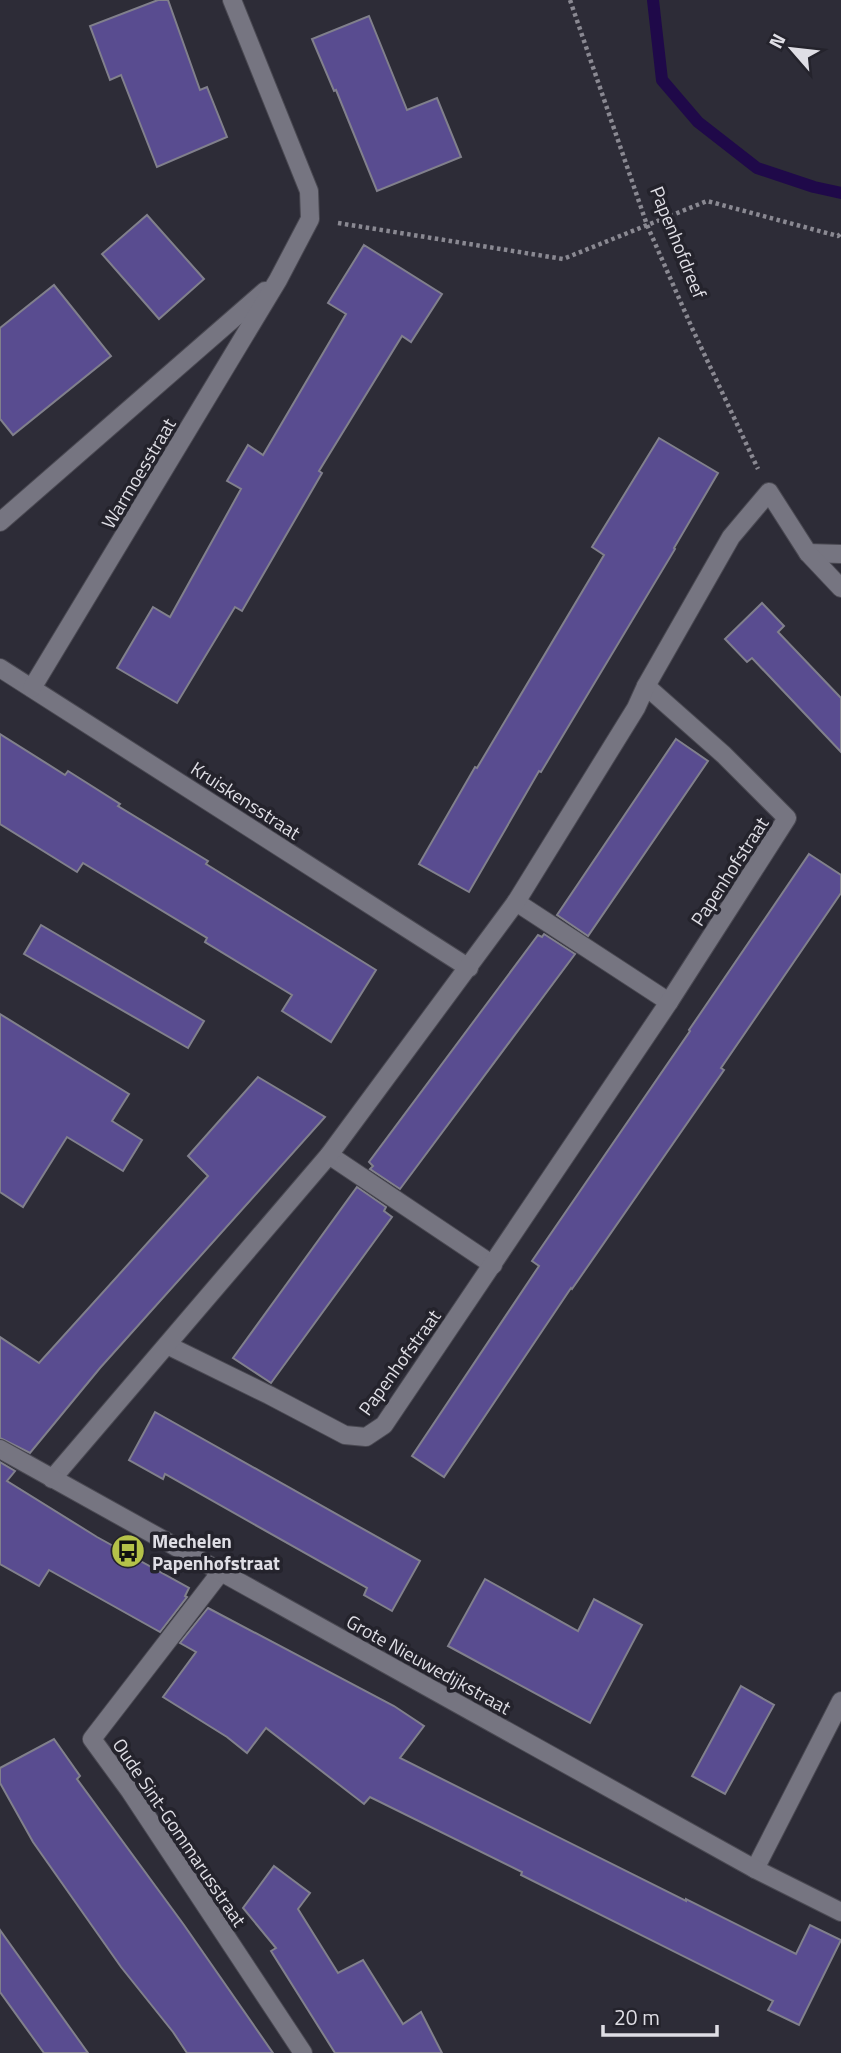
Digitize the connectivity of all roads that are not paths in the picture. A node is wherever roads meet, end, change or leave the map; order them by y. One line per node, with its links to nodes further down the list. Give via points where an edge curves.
1 (232, 0): 2 (street, Warmoesstraat, via 309,191 310,219)
2 (278, 280): 3 (street, Warmoesstraat); 9 (street, Warmoesstraat)
3 (0, 522)
4 (808, 553): 5 (street); 6 (street); 8 (street, via 769,492 731,537)
5 (841, 554)
6 (841, 588)
7 (0, 668): 9 (street, Kruiskensstraat)
8 (646, 686): 10 (street); 12 (street, Papenhofstraat, via 787,818)
9 (32, 688): 11 (street, Kruiskensstraat)
10 (516, 902): 11 (street); 12 (street)
11 (469, 968): 13 (street)
12 (669, 1002): 14 (street, Papenhofstraat)
13 (329, 1155): 14 (street); 15 (street)
14 (493, 1265): 15 (street, Papenhofstraat, via 384,1425 366,1437 345,1435)
15 (167, 1345): 17 (street)
16 (0, 1449): 17 (street, Grote Nieuwedijkstraat)
17 (52, 1479): 18 (street, Grote Nieuwedijkstraat)
18 (220, 1573): 20 (street, Grote Nieuwedijkstraat); 22 (street, Oude Sint-Gommarusstraat, via 92,1739)
19 (841, 1701): 20 (street)
20 (755, 1869): 21 (street, Grote Nieuwedijkstraat)
21 (841, 1912)
22 (303, 2053)

